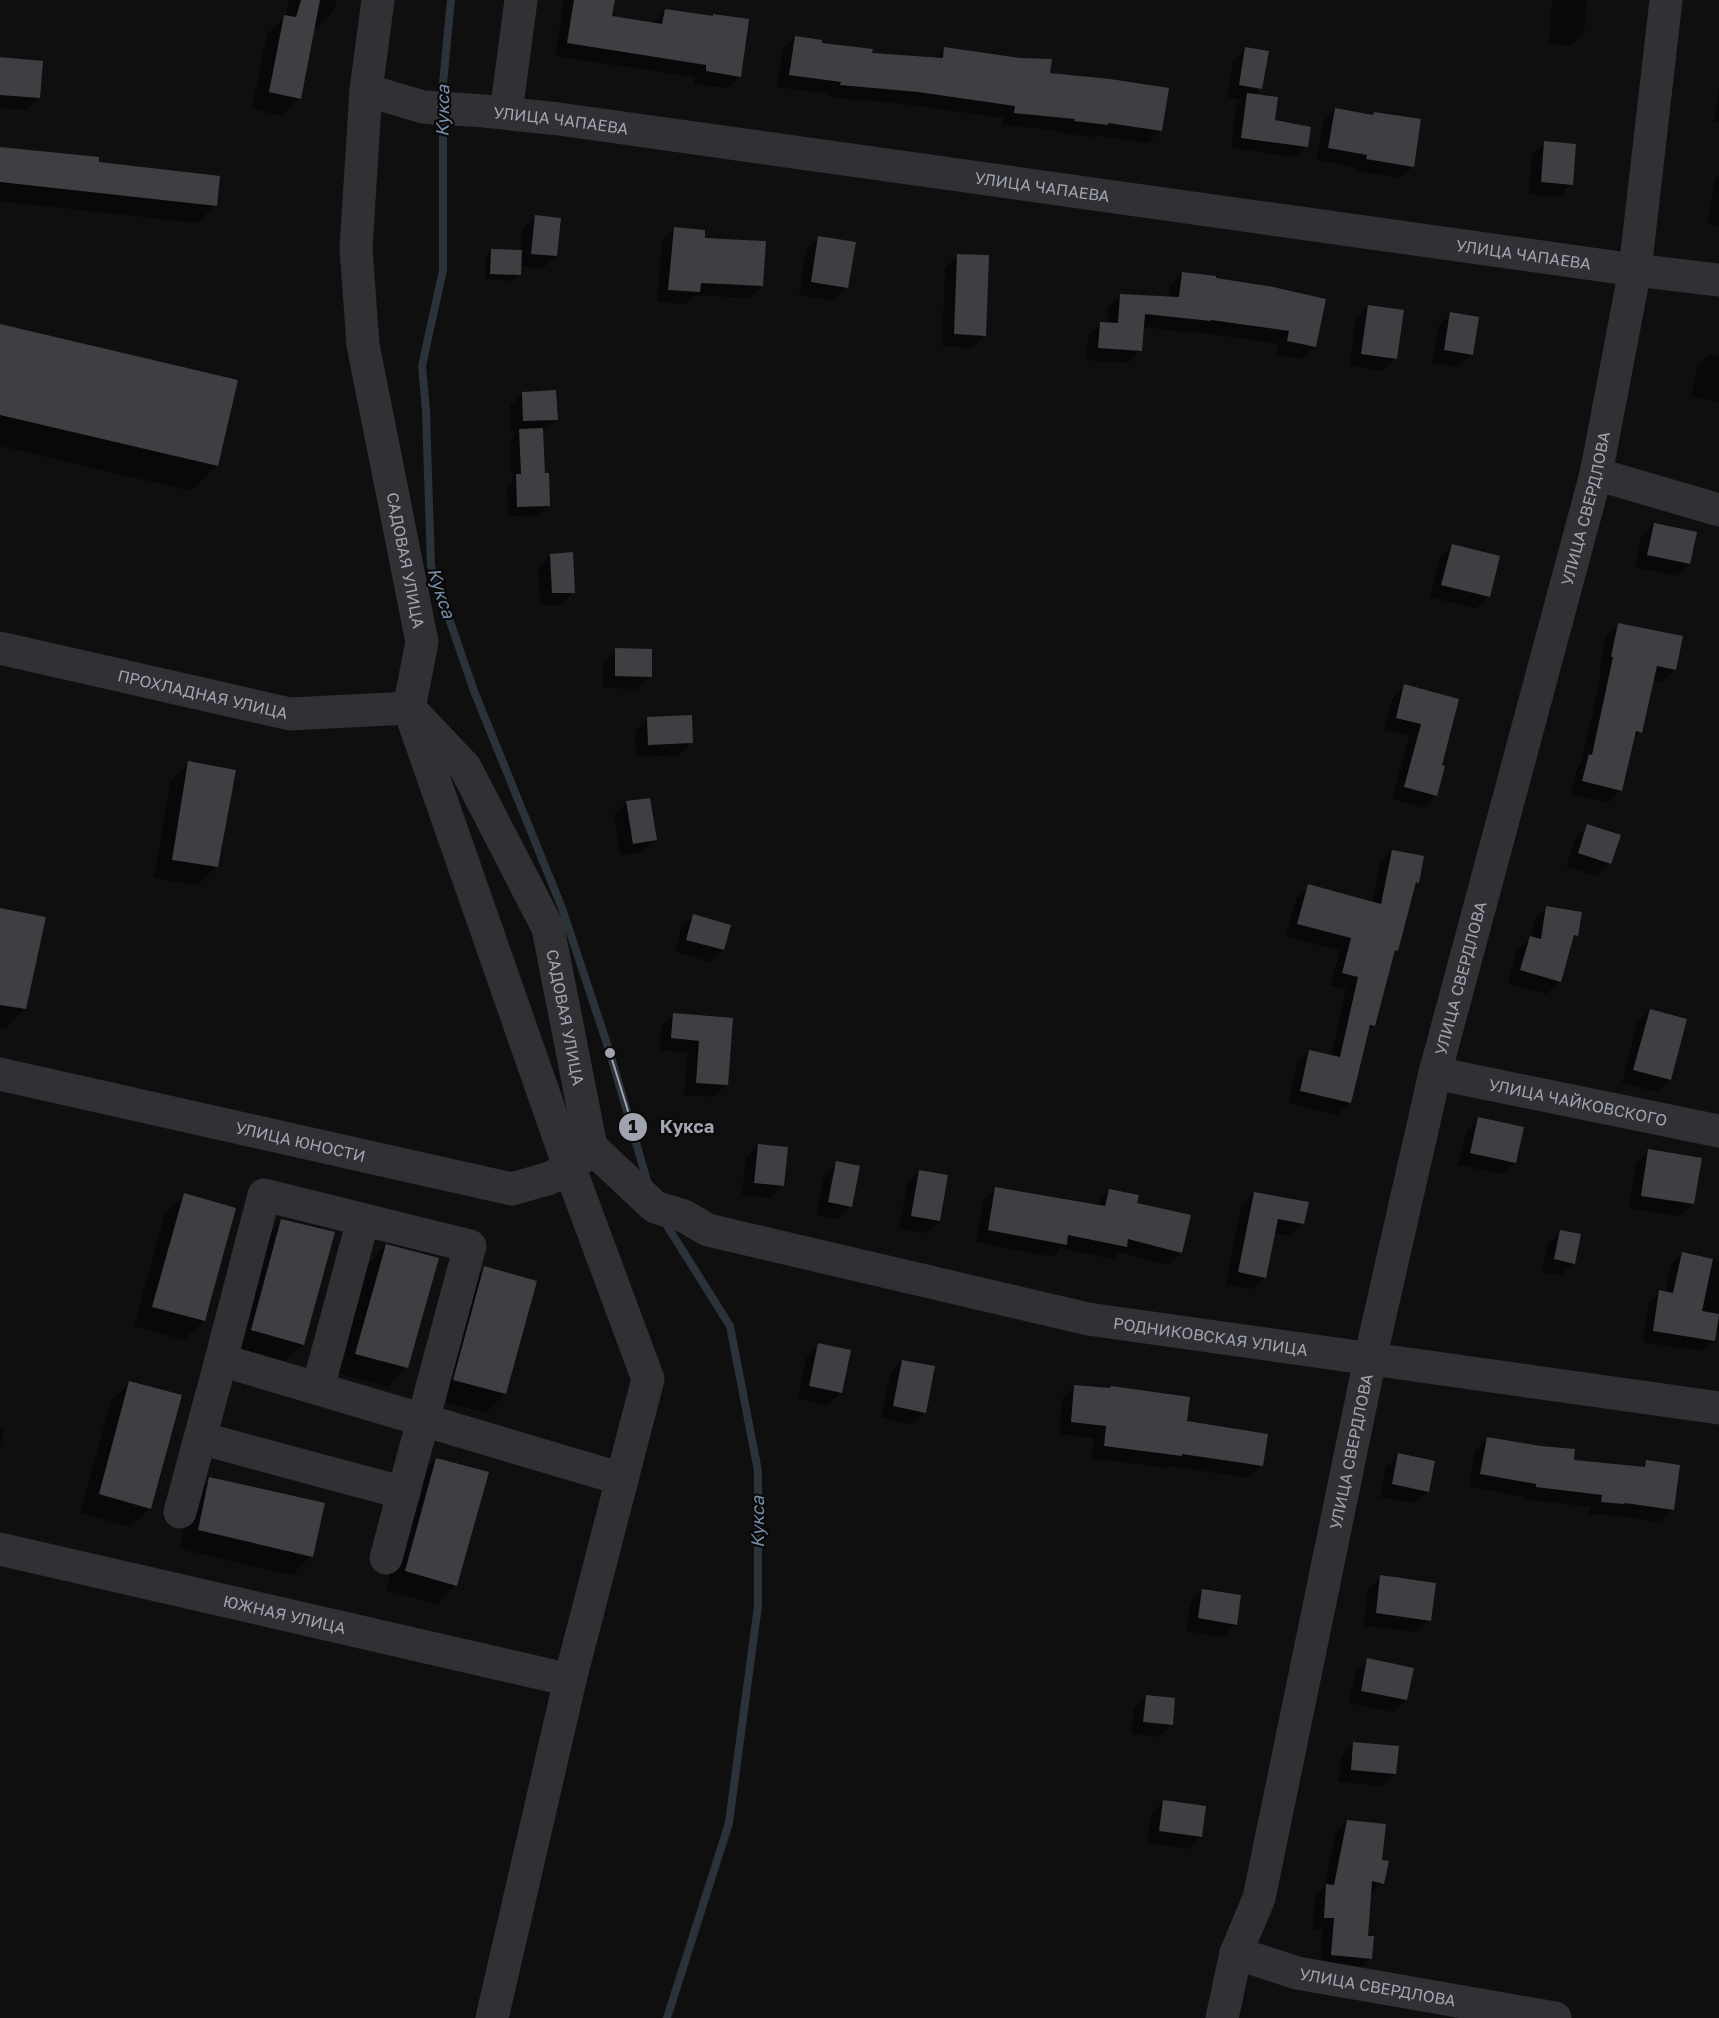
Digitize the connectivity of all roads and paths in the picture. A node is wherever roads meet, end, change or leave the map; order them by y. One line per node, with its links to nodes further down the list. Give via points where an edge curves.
1 (378, 0): 4 (street, САДОВАЯ УЛИЦА)
2 (521, 0): 5 (street)
3 (1666, 0): 6 (street, УЛИЦА СВЕРДЛОВА)
4 (366, 90): 5 (street, УЛИЦА ЧАПАЕВА, via 423,107); 11 (street, САДОВАЯ УЛИЦА, via 356,248 363,345 422,642)
5 (506, 113): 6 (street, УЛИЦА ЧАПАЕВА)
6 (1635, 270): 7 (street, УЛИЦА ЧАПАЕВА); 8 (street, УЛИЦА СВЕРДЛОВА)
7 (1719, 280)
8 (1596, 474): 9 (street); 12 (street, УЛИЦА СВЕРДЛОВА)
9 (1719, 510)
10 (0, 648): 11 (street, ПРОХЛАДНАЯ УЛИЦА, via 290,714)
11 (409, 708): 15 (street); 15 (street, САДОВАЯ УЛИЦА, via 465,767 548,928)
12 (1436, 1073): 14 (street, УЛИЦА ЧАЙКОВСКОГО); 17 (street, УЛИЦА СВЕРДЛОВА)
13 (0, 1074): 15 (street, УЛИЦА ЮНОСТИ, via 511,1189 547,1179)
14 (1719, 1131)
15 (581, 1158): 17 (street, РОДНИКОВСКАЯ УЛИЦА, via 655,1207 684,1216 708,1230 1088,1319); 23 (street, via 648,1379)
16 (363, 1220): 18 (street, via 264,1195); 19 (street); 21 (street, via 470,1246)
17 (1370, 1359): 20 (street, РОДНИКОВСКАЯ УЛИЦА); 29 (street, УЛИЦА СВЕРДЛОВА, via 1259,1898)
18 (221, 1360): 19 (street); 22 (street)
19 (318, 1389): 21 (street)
20 (1719, 1408)
21 (424, 1420): 23 (street); 24 (street)
22 (200, 1438): 24 (street); 25 (street)
23 (622, 1479): 28 (street)
24 (404, 1493): 27 (street)
25 (180, 1512)
26 (0, 1549): 28 (street, ЮЖНАЯ УЛИЦА)
27 (386, 1558)
28 (570, 1680): 30 (street)
29 (1236, 1953): 31 (street, УЛИЦА СВЕРДЛОВА); 32 (street, УЛИЦА СВЕРДЛОВА, via 1297,1973)
30 (492, 2018)
31 (1222, 2018)
32 (1555, 2018)

